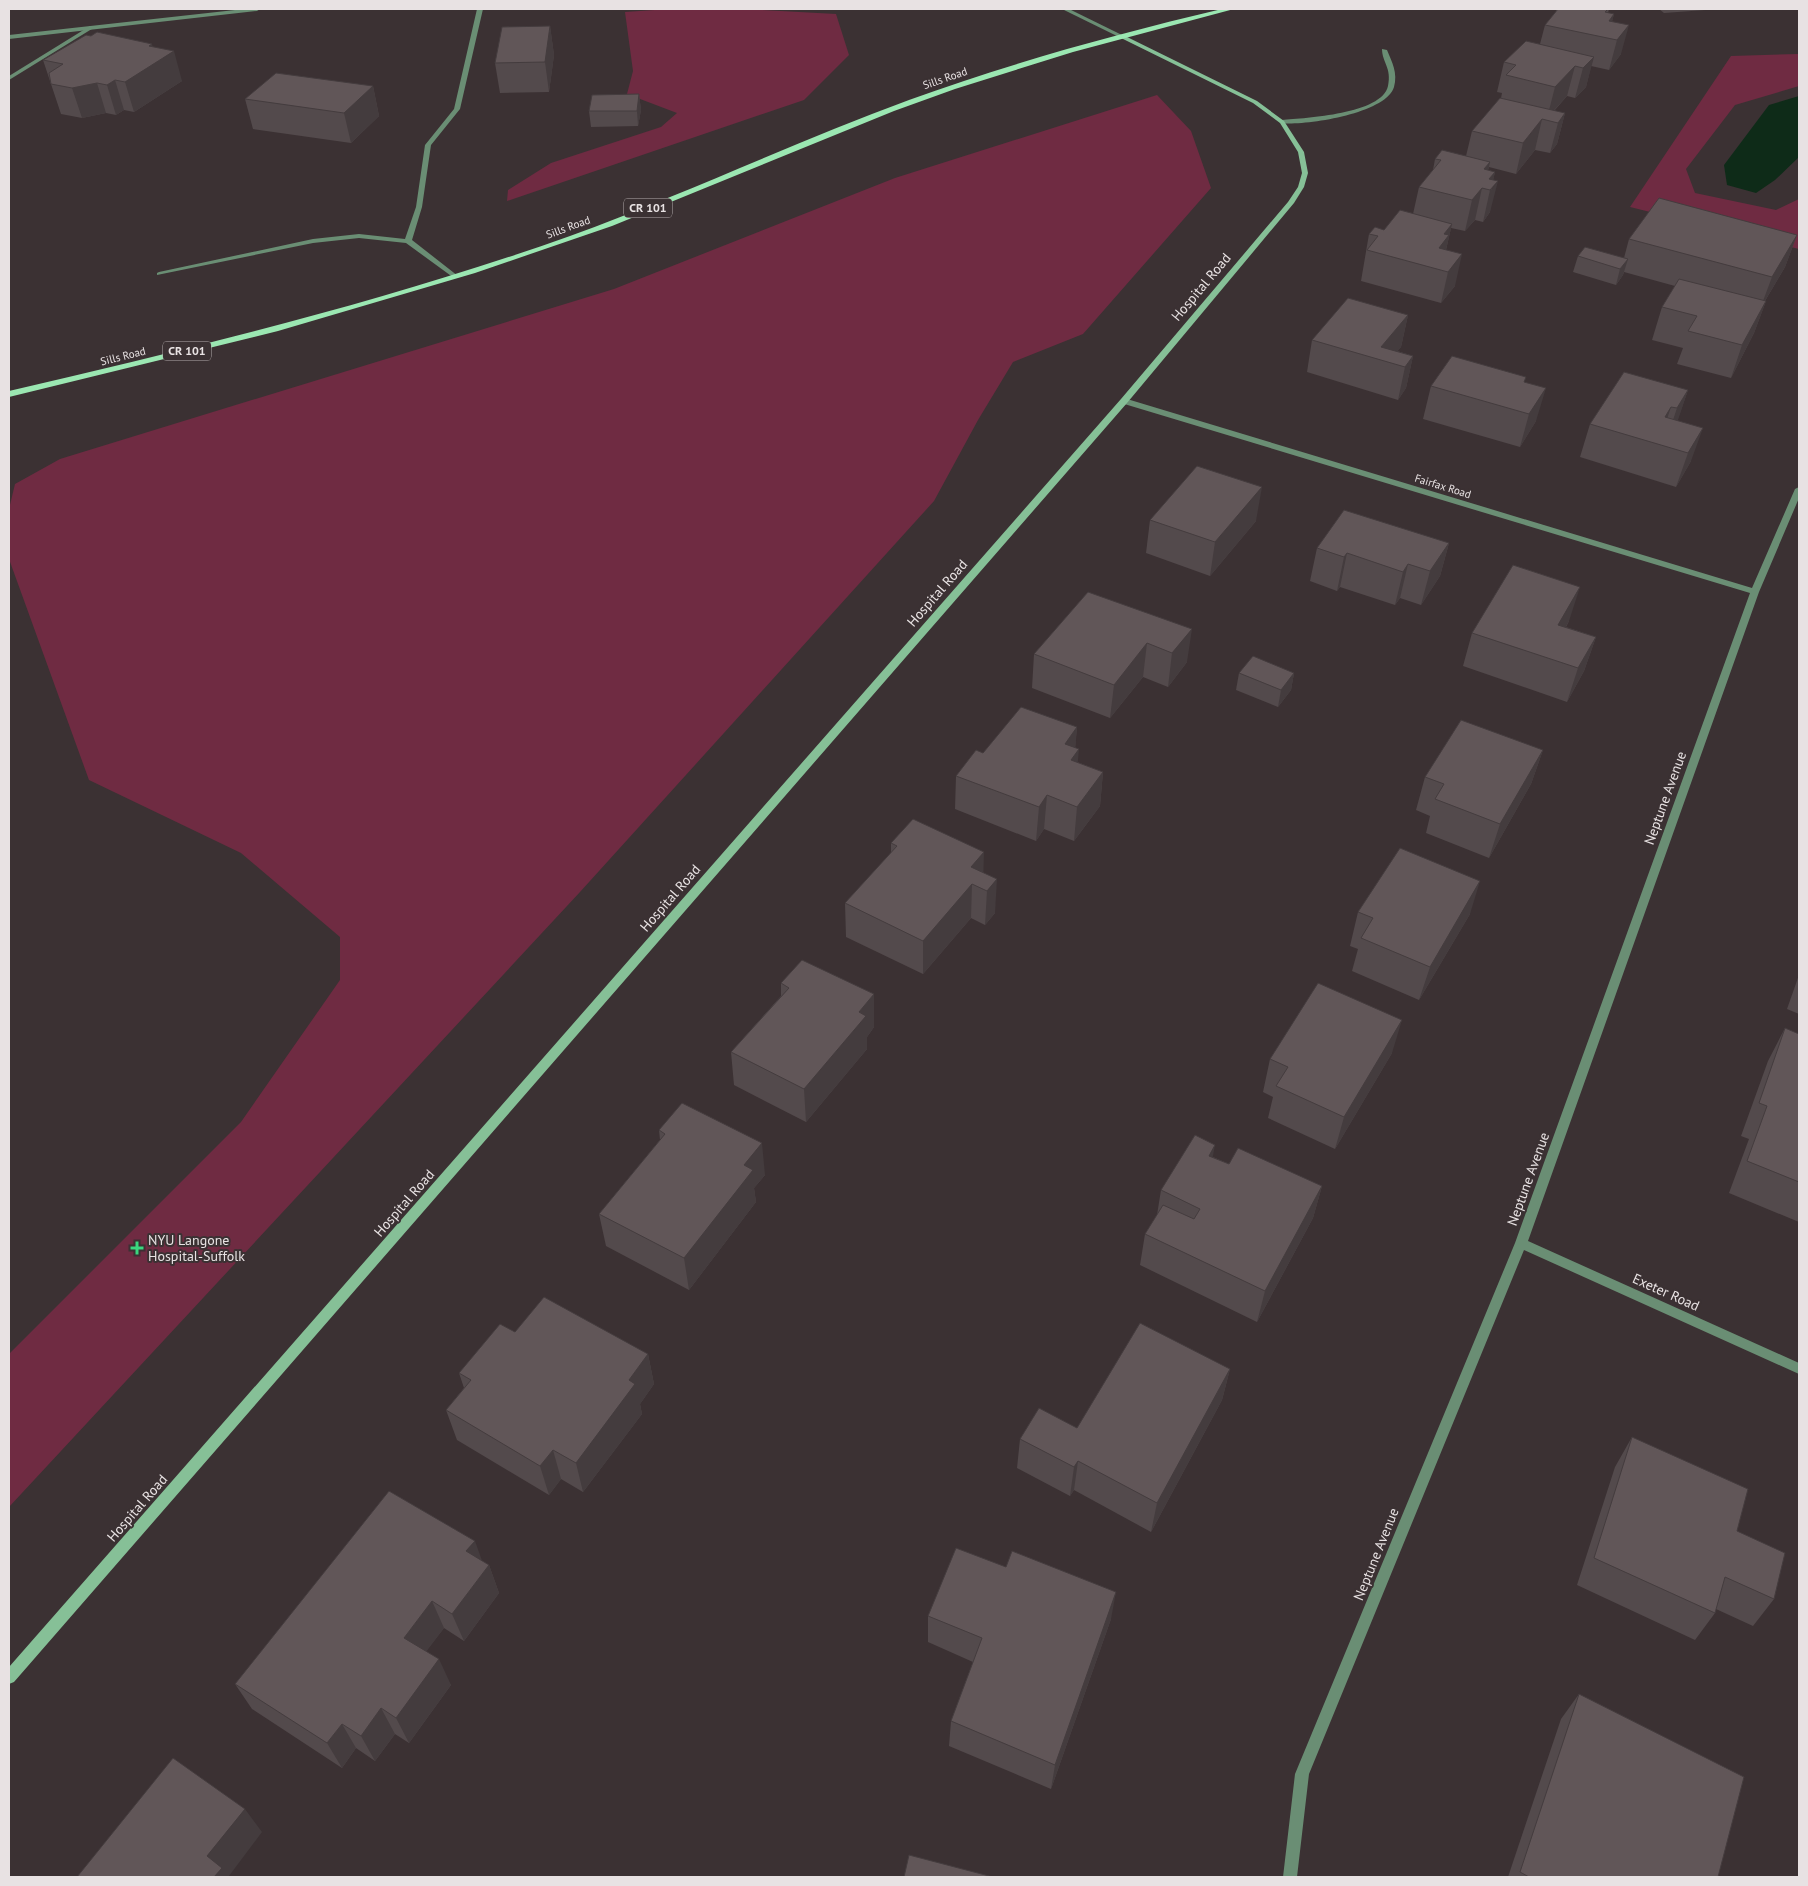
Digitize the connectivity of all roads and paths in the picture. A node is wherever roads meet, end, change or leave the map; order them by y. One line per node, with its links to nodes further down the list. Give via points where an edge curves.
1 (257, 9): 5 (street)
2 (480, 9): 11 (street, via 457,110 428,145 419,207)
3 (1066, 9): 6 (street)
4 (1230, 9): 6 (main road, CR 101)
5 (92, 27): 7 (street); 9 (street)
6 (1121, 36): 10 (street, Hospital Road, via 1255,102); 13 (main road, Sills Road / CR 101, via 912,102 616,221)
7 (9, 37)
8 (1384, 50): 10 (street, via 1391,61 1393,81 1386,96 1377,104 1364,110)
9 (9, 78)
10 (1282, 122): 15 (street, Hospital Road, via 1301,152 1305,173 1301,187 1278,220)
11 (408, 241): 12 (street, via 359,236 322,240); 13 (street)
12 (159, 274)
13 (456, 277): 14 (main road, Sills Road / CR 101, via 232,340)
14 (9, 394)
15 (1124, 401): 17 (street, Fairfax Road); 20 (street, Hospital Road)
16 (1799, 489): 17 (street, Neptune Avenue)
17 (1755, 592): 18 (street, Neptune Avenue)
18 (1521, 1243): 19 (street, Exeter Road); 21 (street, Neptune Avenue, via 1302,1774)
19 (1799, 1369)
20 (9, 1677)
21 (1290, 1877)

